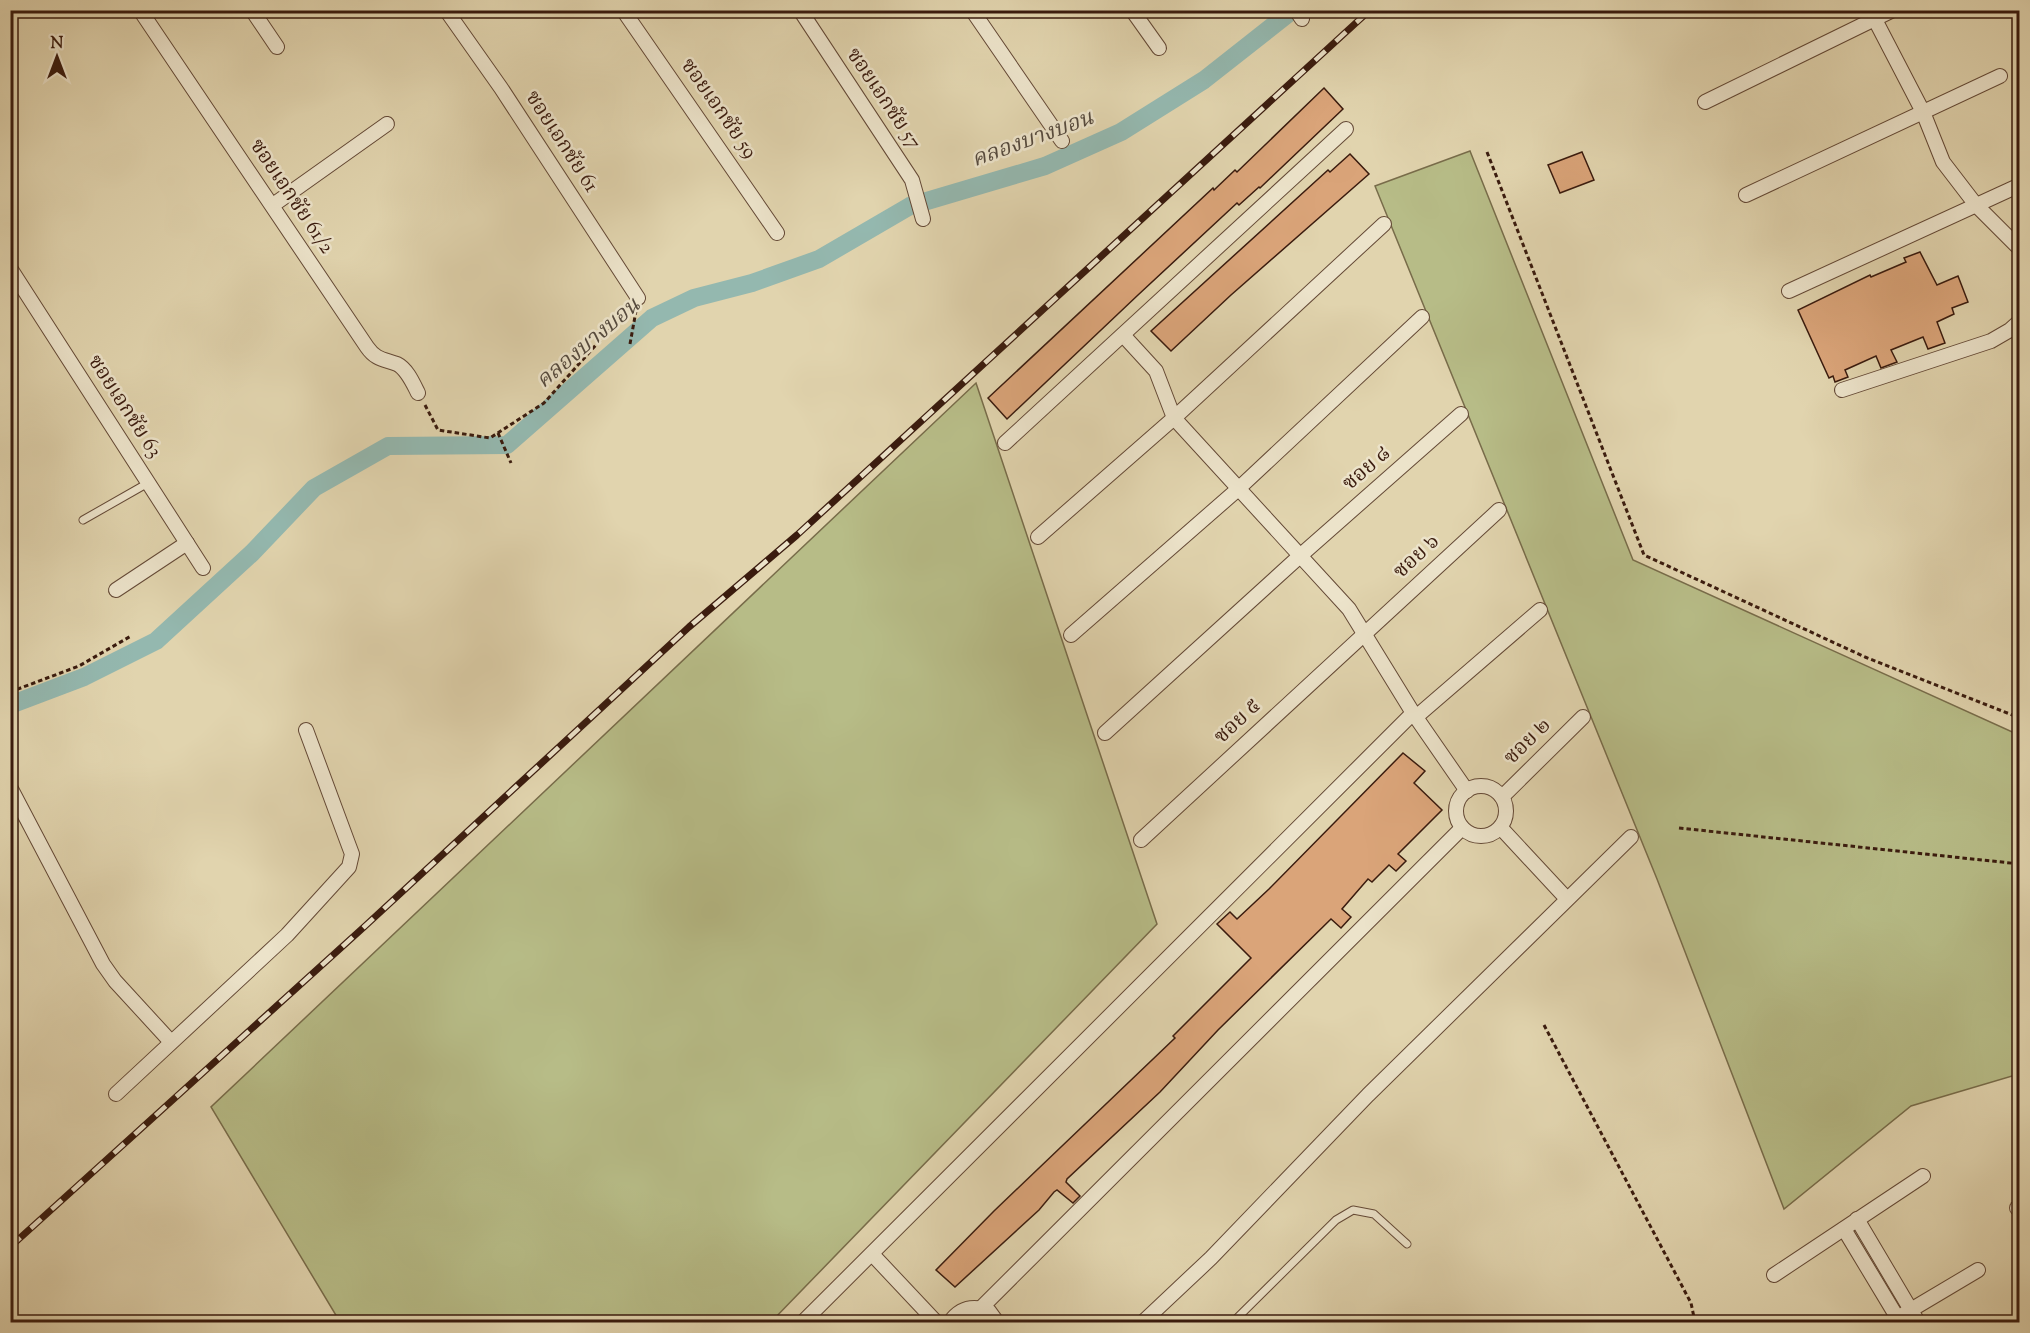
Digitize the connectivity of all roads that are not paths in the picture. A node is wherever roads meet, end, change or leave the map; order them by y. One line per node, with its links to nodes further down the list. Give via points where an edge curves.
1 (140, 10): 20 (street, ซอยเอกชัย 61/2)
2 (252, 10): 10 (street)
3 (446, 10): 28 (street, ซอยเอกชัย 61)
4 (623, 10): 24 (street, ซอยเอกชัย 59)
5 (800, 10): 22 (street, ซอยเอกชัย 57, via 912,180)
6 (972, 10): 17 (street)
7 (1132, 10): 11 (street)
8 (1893, 10): 9 (street)
9 (1872, 15): 13 (street); 14 (street)
10 (277, 47)
11 (1159, 48)
12 (2000, 76): 14 (street)
13 (1705, 102)
14 (1923, 112): 19 (street); 21 (street, via 1943,162)
15 (387, 124): 20 (street)
16 (1346, 129): 31 (street)
17 (1062, 141)
18 (2019, 185): 21 (street)
19 (1746, 195)
20 (273, 205): 33 (street, ซอยเอกชัย 61/2, via 373,355 405,370)
21 (1976, 206): 25 (street); 27 (street)
22 (923, 219)
23 (1384, 224): 35 (street)
24 (777, 233)
25 (2019, 249)
26 (10, 268): 37 (street, ซอยเอกชัย 63)
27 (1789, 291)
28 (638, 298)
29 (1422, 317): 38 (street)
30 (2019, 321): 32 (street, via 1991,341)
31 (1123, 335): 35 (street, via 1156,371); 36 (street)
32 (1842, 390)
33 (418, 393)
34 (1461, 414): 43 (street, ซอย ๘)
35 (1174, 418): 38 (street); 41 (street)
36 (1005, 443)
37 (148, 483): 40 (lane); 42 (street, ซอยเอกชัย 63)
38 (1236, 490): 43 (street); 47 (street)
39 (1499, 510): 48 (street, ซอย ๖)
40 (83, 520)
41 (1038, 537)
42 (187, 543): 44 (street, ซอยเอกชัย 63); 45 (street)
43 (1300, 555): 48 (street, via 1349,609); 52 (street, ซอย ๘)
44 (203, 568)
45 (116, 590)
46 (1540, 610): 49 (street)
47 (1071, 635)
48 (1364, 635): 49 (street); 59 (street, ซอย ๕)
49 (1414, 715): 54 (street); 67 (street)
50 (1583, 717): 55 (street, ซอย ๒)
51 (306, 730): 61 (street, via 352,854 349,867 287,935)
52 (1105, 733)
53 (10, 787): 61 (street, via 103,964)
54 (1467, 791): 55 (street, via 1488,787); 56 (street, via 1456,809)
55 (1502, 797): 57 (street, via 1506,814)
56 (1462, 828): 57 (street, via 1483,836); 70 (street)
57 (1501, 828): 60 (street)
58 (1631, 837): 60 (street)
59 (1141, 840)
60 (1567, 899): 77 (street)
61 (171, 1042): 62 (street)
62 (116, 1094)
63 (1923, 1176): 64 (street)
64 (1857, 1220): 65 (street); 71 (street)
65 (1844, 1229): 69 (street); 72 (street)
66 (1407, 1244): 78 (lane, via 1374,1214 1353,1210 1336,1220)
67 (872, 1254): 73 (street); 74 (street)
68 (1978, 1270): 71 (street)
69 (1774, 1275)
70 (981, 1308): 75 (street, via 963,1310); 76 (street, via 989,1311)
71 (1911, 1310): 72 (street); 79 (street)
72 (1895, 1321)
73 (803, 1322)
74 (936, 1323)
75 (950, 1323)
76 (997, 1323)
77 (1143, 1323)
78 (1233, 1323)
79 (1918, 1323)

